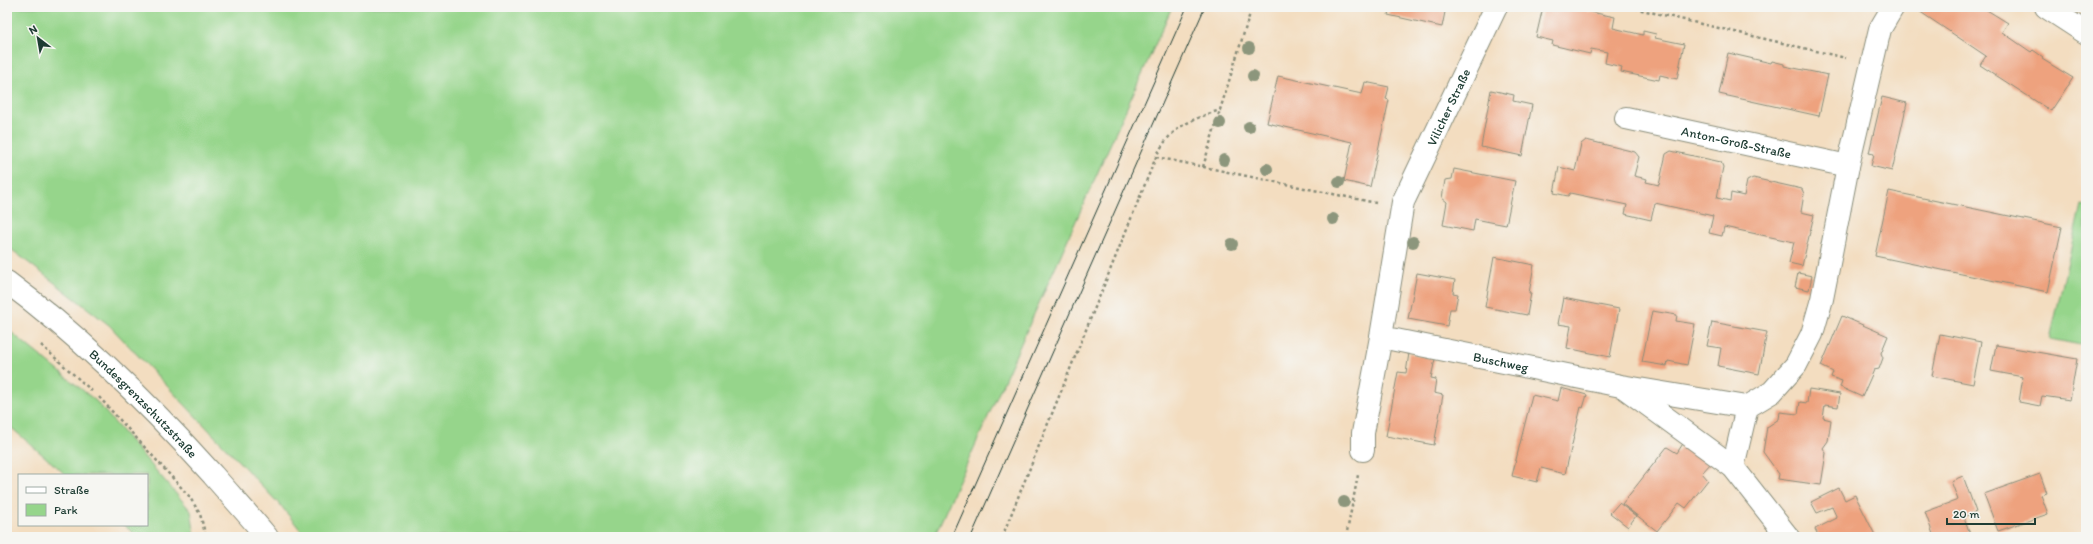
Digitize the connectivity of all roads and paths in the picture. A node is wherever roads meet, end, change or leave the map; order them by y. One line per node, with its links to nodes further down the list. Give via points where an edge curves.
1 (1252, 7): 9 (path)
2 (1496, 7): 14 (street, Vilicher Straße)
3 (1630, 7): 6 (path)
4 (1893, 7): 8 (street, via 1880,29)
5 (2046, 7): 7 (street)
6 (1643, 9): 8 (path)
7 (2086, 33)
8 (1872, 64): 12 (street)
9 (1220, 110): 11 (path, via 1179,127 1162,144); 13 (path)
10 (1626, 118): 12 (street, Anton-Groß-Straße)
11 (1156, 157): 13 (path); 24 (path)
12 (1848, 166): 19 (street, via 1822,299 1812,334 1796,365 1772,392)
13 (1204, 168): 14 (path)
14 (1402, 208): 16 (street)
15 (7, 282): 22 (street, Bundesgrenzschutzstraße, via 41,307 100,358 187,446)
16 (1381, 337): 18 (street, Buschweg); 20 (street, via 1362,433)
17 (39, 344): 23 (path, via 98,396 189,496 200,514)
18 (1621, 386): 19 (street, Buschweg); 21 (street, Buschweg)
19 (1747, 407): 21 (street)
20 (1363, 450): 25 (path)
21 (1733, 467): 26 (street, Buschweg)
22 (263, 535)
23 (206, 537)
24 (1002, 537)
25 (1346, 537)
26 (1788, 537)

